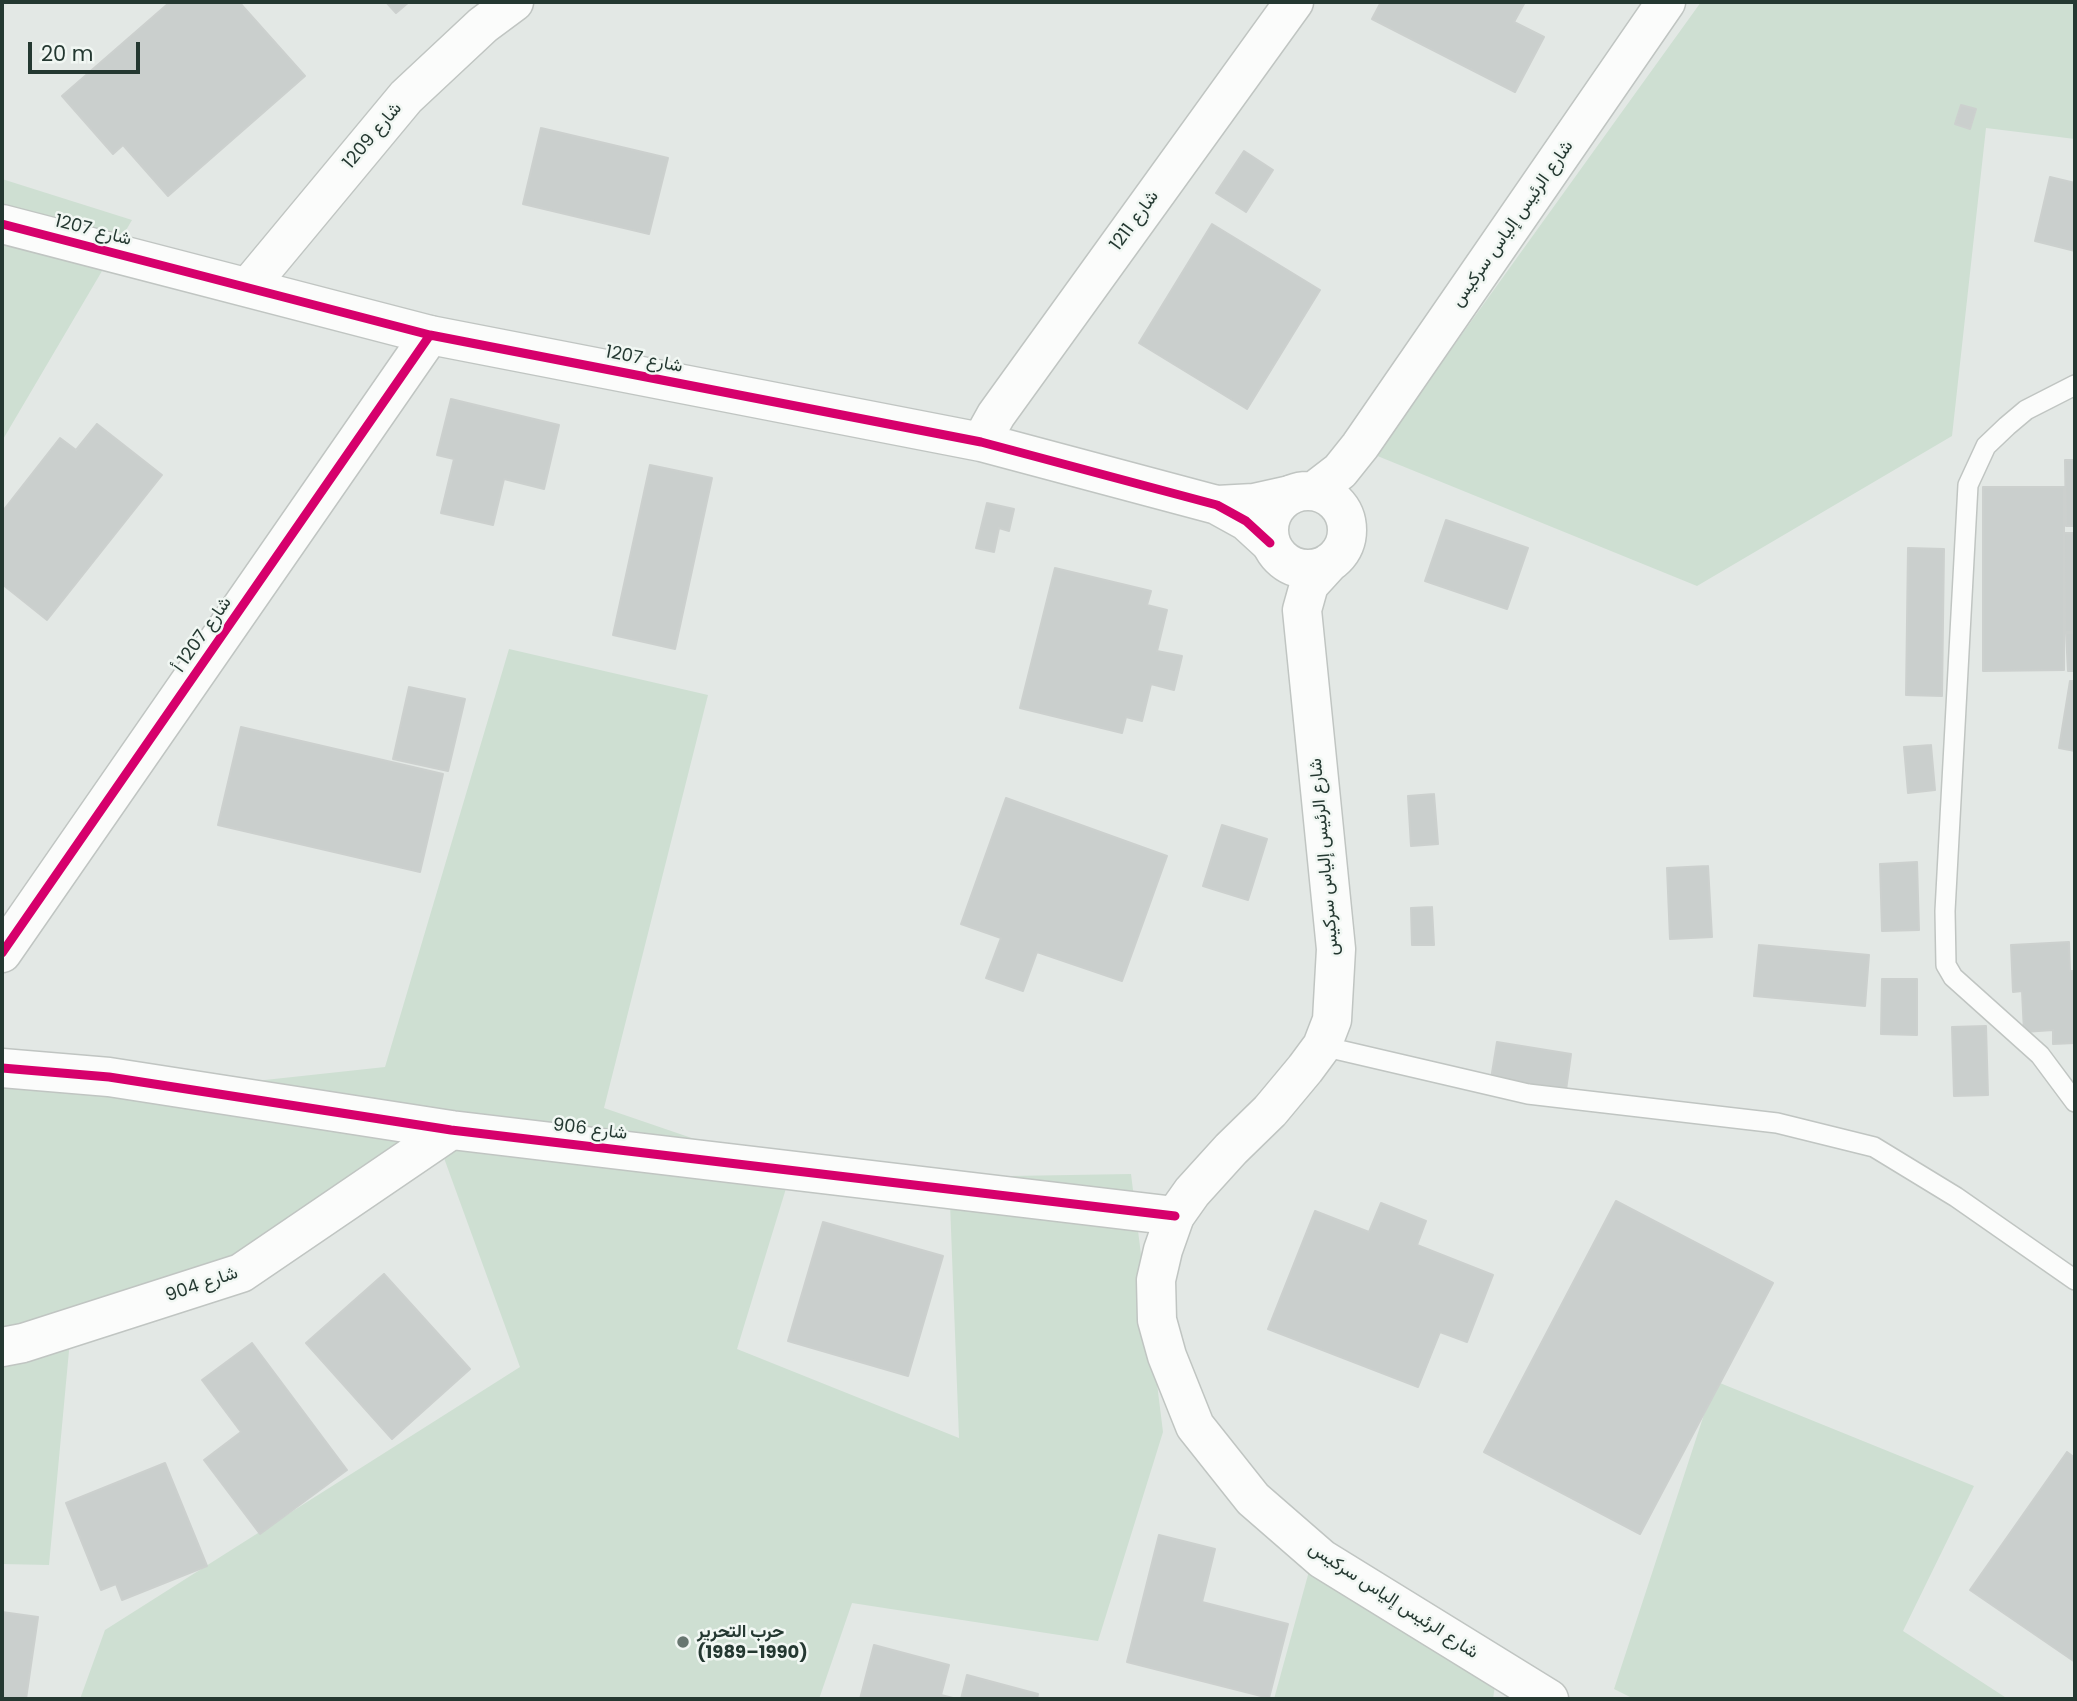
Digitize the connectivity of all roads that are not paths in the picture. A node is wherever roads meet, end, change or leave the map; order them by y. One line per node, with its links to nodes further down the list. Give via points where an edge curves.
1 (514, 2): 5 (street, شارع 1209, via 406,97)
2 (1294, 2): 8 (street, شارع 1211, via 996,415)
3 (1666, 2): 9 (street, شارع الرئيس إلياس سركيس, via 1360,446 1348,477)
4 (2, 224): 5 (street, شارع 1207)
5 (249, 286): 6 (street, شارع 1207)
6 (430, 335): 8 (street, شارع 1207); 14 (street, شارع 1207 أ)
7 (2075, 385): 17 (lane, via 2026,410 2007,426 1986,446 1968,485 1945,911 1946,965 1953,977 2040,1055)
8 (981, 443): 10 (street, شارع 1207)
9 (1315, 498): 10 (street, شارع 1207); 11 (street, شارع الرئيس إلياس سركيس, via 1279,503 1268,529); 12 (street, شارع الرئيس إلياس سركيس, via 1347,523 1340,552)
10 (1217, 505): 11 (street, شارع 1207, via 1246,521)
11 (1276, 551): 12 (street, via 1292,566 1305,569); 13 (street, شارع الرئيس إلياس سركيس)
12 (1330, 562): 13 (street, شارع الرئيس إلياس سركيس, via 1309,585)
13 (1302, 610): 15 (street, شارع الرئيس إلياس سركيس, via 1336,949 1332,1020)
14 (2, 953)
15 (1322, 1046): 19 (street, شارع الرئيس إلياس سركيس); 20 (lane, via 1528,1094 1777,1123 1874,1147)
16 (2, 1068): 18 (street, شارع 906, via 109,1077)
17 (2075, 1102)
18 (451, 1130): 19 (street, شارع 906); 21 (street, شارع 904, via 241,1273)
19 (1175, 1216): 22 (street, شارع الرئيس إلياس سركيس, via 1156,1280 1157,1320 1195,1426 1253,1499 1322,1559)
20 (2075, 1280)
21 (2, 1347)
22 (1549, 1699)

